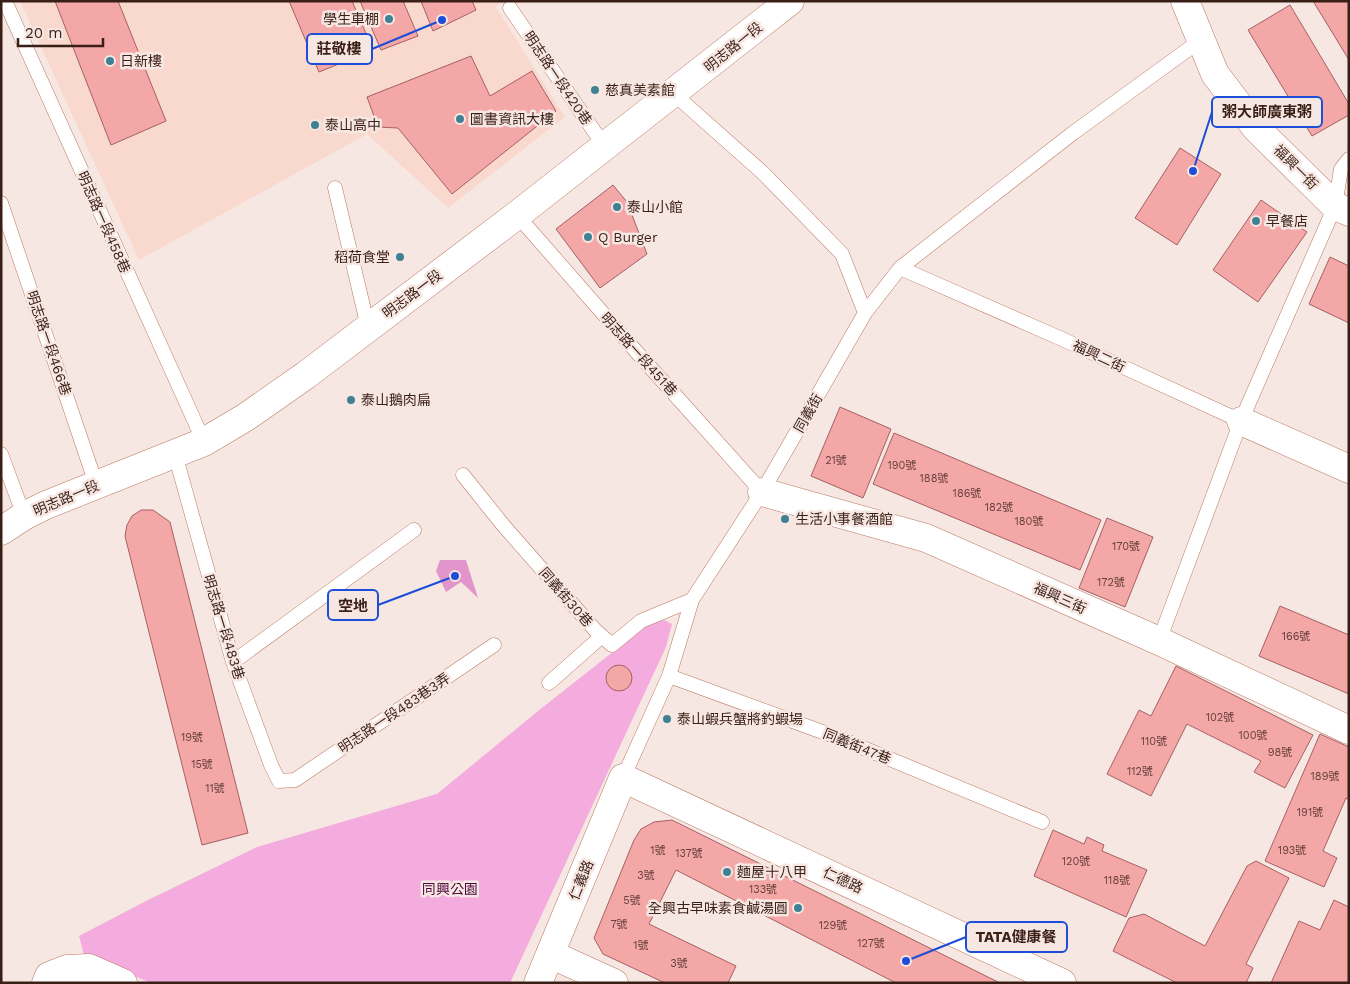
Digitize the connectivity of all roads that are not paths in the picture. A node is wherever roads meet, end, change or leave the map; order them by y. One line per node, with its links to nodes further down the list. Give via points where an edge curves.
1 (5, 1): 17 (lane, 明志路一段458巷)
2 (790, 1): 6 (street, 明志路一段)
3 (1185, 1): 5 (street, 福興一街)
4 (510, 8): 7 (lane, 明志路一段420巷)
5 (1201, 40): 11 (street, 福興一街, via 1216,74 1256,128); 13 (lane, via 1074,133)
6 (674, 94): 7 (street, 明志路一段); 14 (lane, via 763,174 842,254)
7 (605, 147): 12 (street, 明志路一段)
8 (1349, 159): 11 (lane, via 1341,169)
9 (335, 188): 15 (lane)
10 (1, 202): 22 (lane, 明志路一段466巷)
11 (1342, 209): 16 (lane)
12 (517, 216): 15 (street, 明志路一段); 23 (lane, 明志路一段451巷)
13 (900, 268): 14 (lane); 16 (lane, 福興二街)
14 (865, 313): 23 (lane, 同義街)
15 (368, 327): 17 (street, 明志路一段, via 306,375)
16 (1241, 421): 20 (street, 福興二街); 29 (lane)
17 (204, 442): 19 (street, 明志路一段)
18 (1, 454): 24 (lane)
19 (175, 454): 22 (street, 明志路一段); 31 (lane, 明志路一段483巷)
20 (1349, 469)
21 (463, 475): 28 (lane, 同義街30巷)
22 (96, 484): 24 (street, 明志路一段)
23 (762, 492): 27 (lane, 同義街); 29 (street, 福興三街, via 926,538)
24 (24, 516): 26 (street, 明志路一段)
25 (414, 530): 31 (lane)
26 (1, 531)
27 (692, 600): 28 (lane, 同義街30巷, via 641,622 612,645); 32 (lane, 同義街)
28 (602, 636): 33 (lane)
29 (1159, 641): 34 (street, 福興三街)
30 (494, 645): 36 (lane, 明志路一段483巷3弄)
31 (232, 662): 36 (lane, 明志路一段483巷, via 279,781)
32 (669, 676): 35 (lane, 同義街); 37 (lane, 同義街47巷, via 839,738)
33 (548, 683)
34 (1349, 730)
35 (623, 778): 38 (street, 仁義路); 43 (street, 仁德路)
36 (295, 780)
37 (1042, 822)
38 (550, 954): 41 (street, 仁義路); 42 (street)
39 (46, 983): 40 (street, via 49,976 67,969 89,968)
40 (123, 983)
41 (538, 983)
42 (614, 983)
43 (1062, 983)

